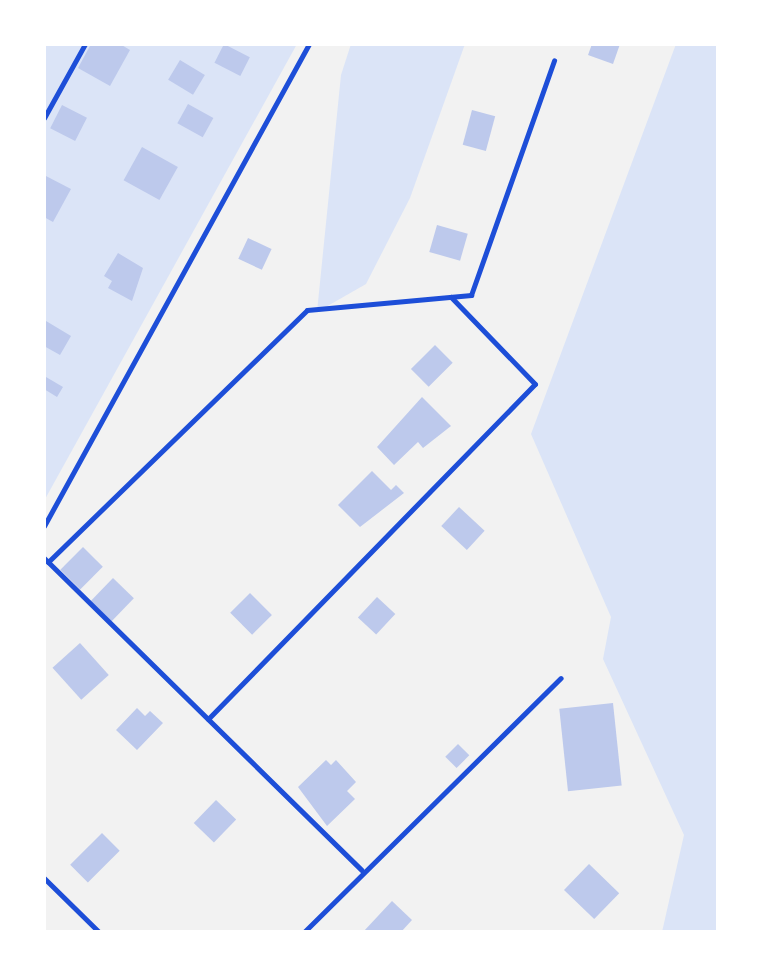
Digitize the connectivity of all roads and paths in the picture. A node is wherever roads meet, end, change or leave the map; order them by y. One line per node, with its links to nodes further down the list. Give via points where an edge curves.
1 (85, 44): 4 (lane)
2 (309, 44): 6 (lane)
3 (554, 60): 5 (lane, via 471,295)
4 (44, 118)
5 (451, 297): 7 (lane, via 307,310); 9 (lane, via 535,384)
6 (44, 526)
7 (46, 560): 9 (lane)
8 (561, 678): 10 (lane)
9 (208, 719): 10 (lane)
10 (362, 870): 13 (lane)
11 (44, 878): 12 (lane)
12 (99, 932)
13 (304, 932)

